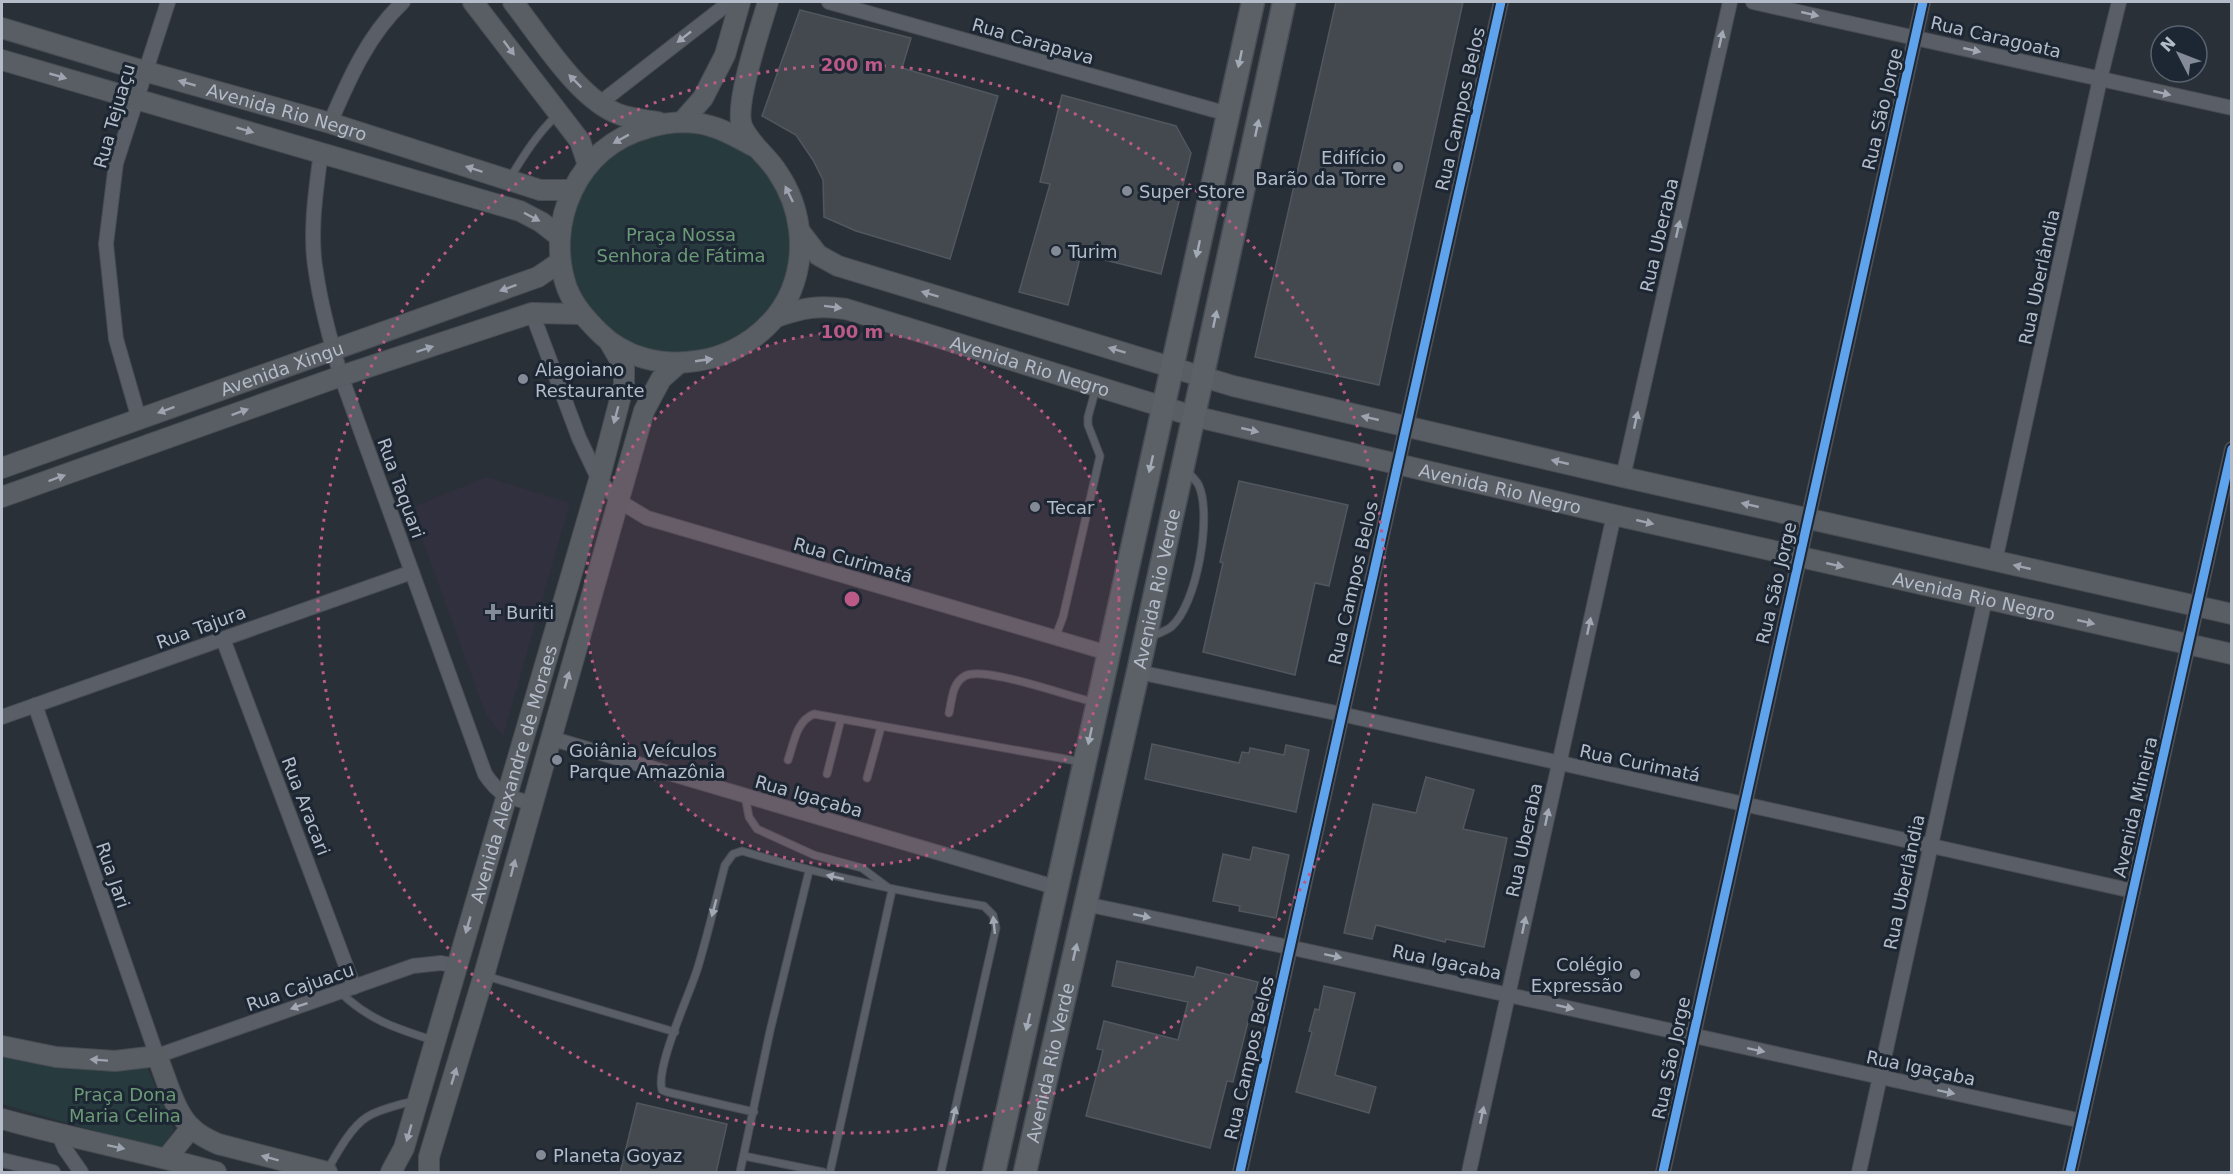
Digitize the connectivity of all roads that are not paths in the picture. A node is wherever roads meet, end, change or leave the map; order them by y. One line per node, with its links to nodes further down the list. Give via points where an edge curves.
1 (168, 2): 19 (street, Rua Tejuaçu)
2 (403, 2): 27 (street, via 390,14 356,64)
3 (473, 2): 24 (main road, one-way to 24)
4 (513, 2): 22 (main road, one-way to 4, via 572,80)
5 (730, 2): 22 (street, one-way to 22)
6 (740, 2): 26 (main road, via 725,55 703,98)
7 (768, 2): 28 (main road, via 743,90 741,124)
8 (829, 2): 25 (street, Rua Carapava)
9 (1253, 2): 25 (main road, Avenida Rio Verde, one-way to 25)
10 (1284, 2): 44 (main road, Avenida Rio Verde, one-way to 10)
11 (1501, 2): 49 (street, Rua Campos Belos)
12 (1730, 2): 54 (street, Rua Uberaba, one-way to 12)
13 (1753, 2): 17 (street, Rua Caragoata, one-way to 17)
14 (1923, 2): 17 (street, Rua São Jorge)
15 (2119, 2): 20 (street, Rua Uberlândia)
16 (2, 28): 19 (main road, Avenida Rio Negro)
17 (1915, 38): 20 (street, Rua Caragoata, one-way to 20); 59 (street, Rua São Jorge)
18 (2, 60): 21 (main road, Avenida Rio Negro, one-way to 21)
19 (144, 71): 21 (street, Rua Tejuaçu); 27 (main road, Avenida Rio Negro, one-way to 19)
20 (2100, 79): 23 (street, Rua Caragoata, one-way to 23); 61 (street, Rua Uberlândia)
21 (135, 99): 29 (main road, Avenida Rio Negro, one-way to 29); 48 (street, Rua Tejuaçu, via 116,163 106,244 117,339)
22 (600, 103): 26 (main road, via 621,115)
23 (2232, 108)
24 (559, 113): 30 (main road, via 580,141); 31 (lane, via 530,144)
25 (1228, 114): 42 (main road, Avenida Rio Verde, one-way to 42)
26 (673, 122): 28 (main road, via 716,128); 30 (main road, one-way to 30, via 627,135 609,145)
27 (330, 123): 31 (main road, Avenida Rio Negro, one-way to 27)
28 (755, 147): 33 (main road, one-way to 28, via 793,201 778,171)
29 (321, 152): 34 (main road, Avenida Rio Negro, one-way to 34, via 520,211); 40 (street, Rua Taquari, via 314,202 315,270)
30 (588, 165): 32 (main road)
31 (508, 180): 32 (main road, Avenida Rio Negro, via 540,190)
32 (571, 190): 34 (main road)
33 (801, 233): 38 (main road, via 799,263 791,291); 42 (main road, one-way to 33, via 838,266 818,255)
34 (559, 236): 35 (main road)
35 (560, 262): 37 (main road, via 568,290); 40 (main road, Avenida Xingu, one-way to 40, via 538,277)
36 (532, 313): 37 (main road, Avenida Xingu); 43 (main road, Avenida Xingu, one-way to 36); 55 (street)
37 (581, 314): 39 (main road)
38 (776, 317): 41 (main road, one-way to 38, via 715,359 748,342); 45 (main road, Avenida Rio Negro, one-way to 45, via 804,308 846,309)
39 (608, 341): 41 (main road, via 630,354); 55 (main road, Avenida Alexandre de Moraes, one-way to 55, via 624,367 624,384)
40 (333, 350): 43 (street, Rua Taquari); 48 (main road, Avenida Xingu, one-way to 48)
41 (678, 364): 57 (main road, Avenida Alexandre de Moraes, via 662,379 644,411)
42 (1173, 367): 44 (main road); 46 (main road, Avenida Rio Verde)
43 (341, 376): 56 (main road, Avenida Xingu, one-way to 43); 62 (street, Rua Taquari)
44 (1203, 376): 47 (main road, Avenida Rio Verde); 49 (main road, one-way to 44)
45 (1096, 386): 46 (main road, Avenida Rio Negro); 66 (lane, via 1088,425 1100,456)
46 (1164, 407): 47 (main road, Avenida Rio Negro); 70 (main road, Avenida Rio Verde, one-way to 70)
47 (1193, 416): 51 (main road, Avenida Rio Negro, one-way to 51); 52 (main road, Avenida Rio Verde)
48 (139, 419): 53 (main road, Avenida Xingu)
49 (1405, 426): 51 (street, Rua Campos Belos); 54 (main road, one-way to 49)
50 (2232, 449): 64 (street, Avenida Mineira)
51 (1396, 464): 58 (main road, Avenida Rio Negro); 76 (street, Rua Campos Belos)
52 (1183, 466): 68 (main road, Avenida Rio Verde); 68 (lane, via 1199,485 1204,505 1194,585 1183,612 1171,627)
53 (2, 468)
54 (1623, 477): 59 (main road, one-way to 54)
55 (599, 480): 57 (street, Rua Curimatá); 86 (main road, Avenida Alexandre de Moraes)
56 (2, 497)
57 (619, 501): 66 (street, Rua Curimatá, via 647,518); 80 (main road, Avenida Alexandre de Moraes, one-way to 57)
58 (1614, 515): 60 (main road, Avenida Rio Negro, one-way to 60); 83 (street, Rua Uberaba, one-way to 58)
59 (1807, 518): 60 (street, Rua São Jorge); 61 (main road)
60 (1799, 557): 63 (main road, Avenida Rio Negro, one-way to 63); 89 (street, Rua São Jorge)
61 (1995, 561): 64 (main road, one-way to 61)
62 (412, 572): 67 (street, Rua Tajura); 86 (street, Rua Taquari, via 485,774)
63 (1985, 599): 69 (main road, Avenida Rio Negro, one-way to 69); 90 (street, Rua Uberlândia)
64 (2197, 606): 65 (main road); 69 (street, Avenida Mineira)
65 (2232, 614)
66 (1055, 638): 70 (street, Rua Curimatá)
67 (223, 639): 74 (street, Rua Tajura); 99 (street, Rua Aracari)
68 (1145, 639): 72 (main road, Avenida Rio Verde)
69 (2188, 645): 71 (main road, Avenida Rio Negro); 94 (street, Avenida Mineira)
70 (1108, 653): 73 (main road, Avenida Rio Verde)
71 (2232, 654)
72 (1138, 672): 76 (street, Rua Curimatá); 95 (main road, Avenida Rio Verde)
73 (1097, 702): 75 (lane, via 978,672 963,676 955,687); 82 (main road, Avenida Rio Verde, one-way to 82)
74 (35, 705): 77 (street, Rua Tajura); 106 (street, Rua Jari)
75 (949, 713)
76 (1341, 714): 83 (street, Rua Curimatá); 96 (street, Rua Campos Belos)
77 (2, 717)
78 (842, 719): 79 (lane); 81 (lane, via 814,714 806,717); 84 (lane)
79 (881, 726): 82 (lane); 85 (lane)
80 (550, 738): 87 (street, Rua Igaçaba); 88 (main road, Avenida Alexandre de Moraes)
81 (788, 760)
82 (1085, 763): 92 (main road, Avenida Rio Verde)
83 (1559, 764): 89 (street, Rua Curimatá); 101 (street, Rua Uberaba, one-way to 83)
84 (827, 774)
85 (867, 778)
86 (505, 796): 88 (street); 97 (main road, Avenida Alexandre de Moraes, one-way to 97)
87 (745, 796): 92 (street, Rua Igaçaba); 93 (lane, via 749,817 757,829 814,855 862,868)
88 (531, 803): 98 (main road, Avenida Alexandre de Moraes, one-way to 88)
89 (1744, 804): 90 (street, Rua Curimatá); 103 (street, Rua São Jorge)
90 (1931, 846): 94 (street, Rua Curimatá); 107 (street, Rua Uberlândia)
91 (809, 871): 93 (lane, one-way to 91); 102 (lane, one-way to 102, via 742,851 733,854 725,865 697,969); 109 (lane)
92 (1058, 888): 127 (main road, Avenida Rio Verde, one-way to 127)
93 (892, 890): 125 (lane); 126 (lane, one-way to 93, via 995,921 984,906)
94 (2133, 891): 111 (street, Avenida Mineira)
95 (1085, 904): 96 (street, Rua Igaçaba, one-way to 96); 128 (main road, Avenida Rio Verde, one-way to 95)
96 (1291, 947): 101 (street, Rua Igaçaba, one-way to 101); 129 (street, Rua Campos Belos)
97 (457, 966): 99 (street, Rua Cajuacu, via 413,966); 104 (main road, Avenida Alexandre de Moraes)
98 (484, 975): 102 (lane); 122 (main road, Avenida Alexandre de Moraes, one-way to 98, via 429,1157)
99 (354, 987): 100 (street, Rua Cajuacu)
100 (340, 992): 104 (lane, via 388,1026); 106 (street, Rua Cajuacu, one-way to 106)
101 (1509, 994): 103 (street, Rua Igaçaba, one-way to 103); 130 (street, Rua Uberaba, one-way to 101)
102 (675, 1032): 109 (lane, via 662,1078 663,1090)
103 (1693, 1036): 107 (street, Rua Igaçaba, one-way to 107); 131 (street, Rua São Jorge)
104 (435, 1041): 108 (main road, Avenida Alexandre de Moraes)
105 (2, 1046): 106 (main road, one-way to 105, via 115,1061 56,1057)
106 (157, 1056): 112 (main road, via 180,1114)
107 (1880, 1078): 111 (street, Rua Igaçaba, one-way to 111); 132 (street, Rua Uberlândia)
108 (418, 1100): 117 (lane, via 365,1118); 121 (main road, Avenida Alexandre de Moraes, one-way to 121, via 404,1148)
109 (754, 1112): 114 (lane)
110 (2, 1119): 113 (main road)
111 (2082, 1121): 133 (street, Avenida Mineira)
112 (191, 1128): 115 (main road); 117 (main road, one-way to 112, via 218,1144)
113 (59, 1135): 115 (main road, one-way to 115); 119 (street)
114 (744, 1156): 123 (lane); 124 (lane)
115 (167, 1158): 120 (main road)
116 (2, 1160): 118 (street)
117 (326, 1172)
118 (53, 1173)
119 (81, 1173)
120 (216, 1173)
121 (391, 1173)
122 (429, 1173)
123 (740, 1173)
124 (823, 1173)
125 (830, 1173)
126 (941, 1173)
127 (994, 1173)
128 (1025, 1173)
129 (1240, 1173)
130 (1469, 1173)
131 (1663, 1173)
132 (1859, 1173)
133 (2070, 1173)

